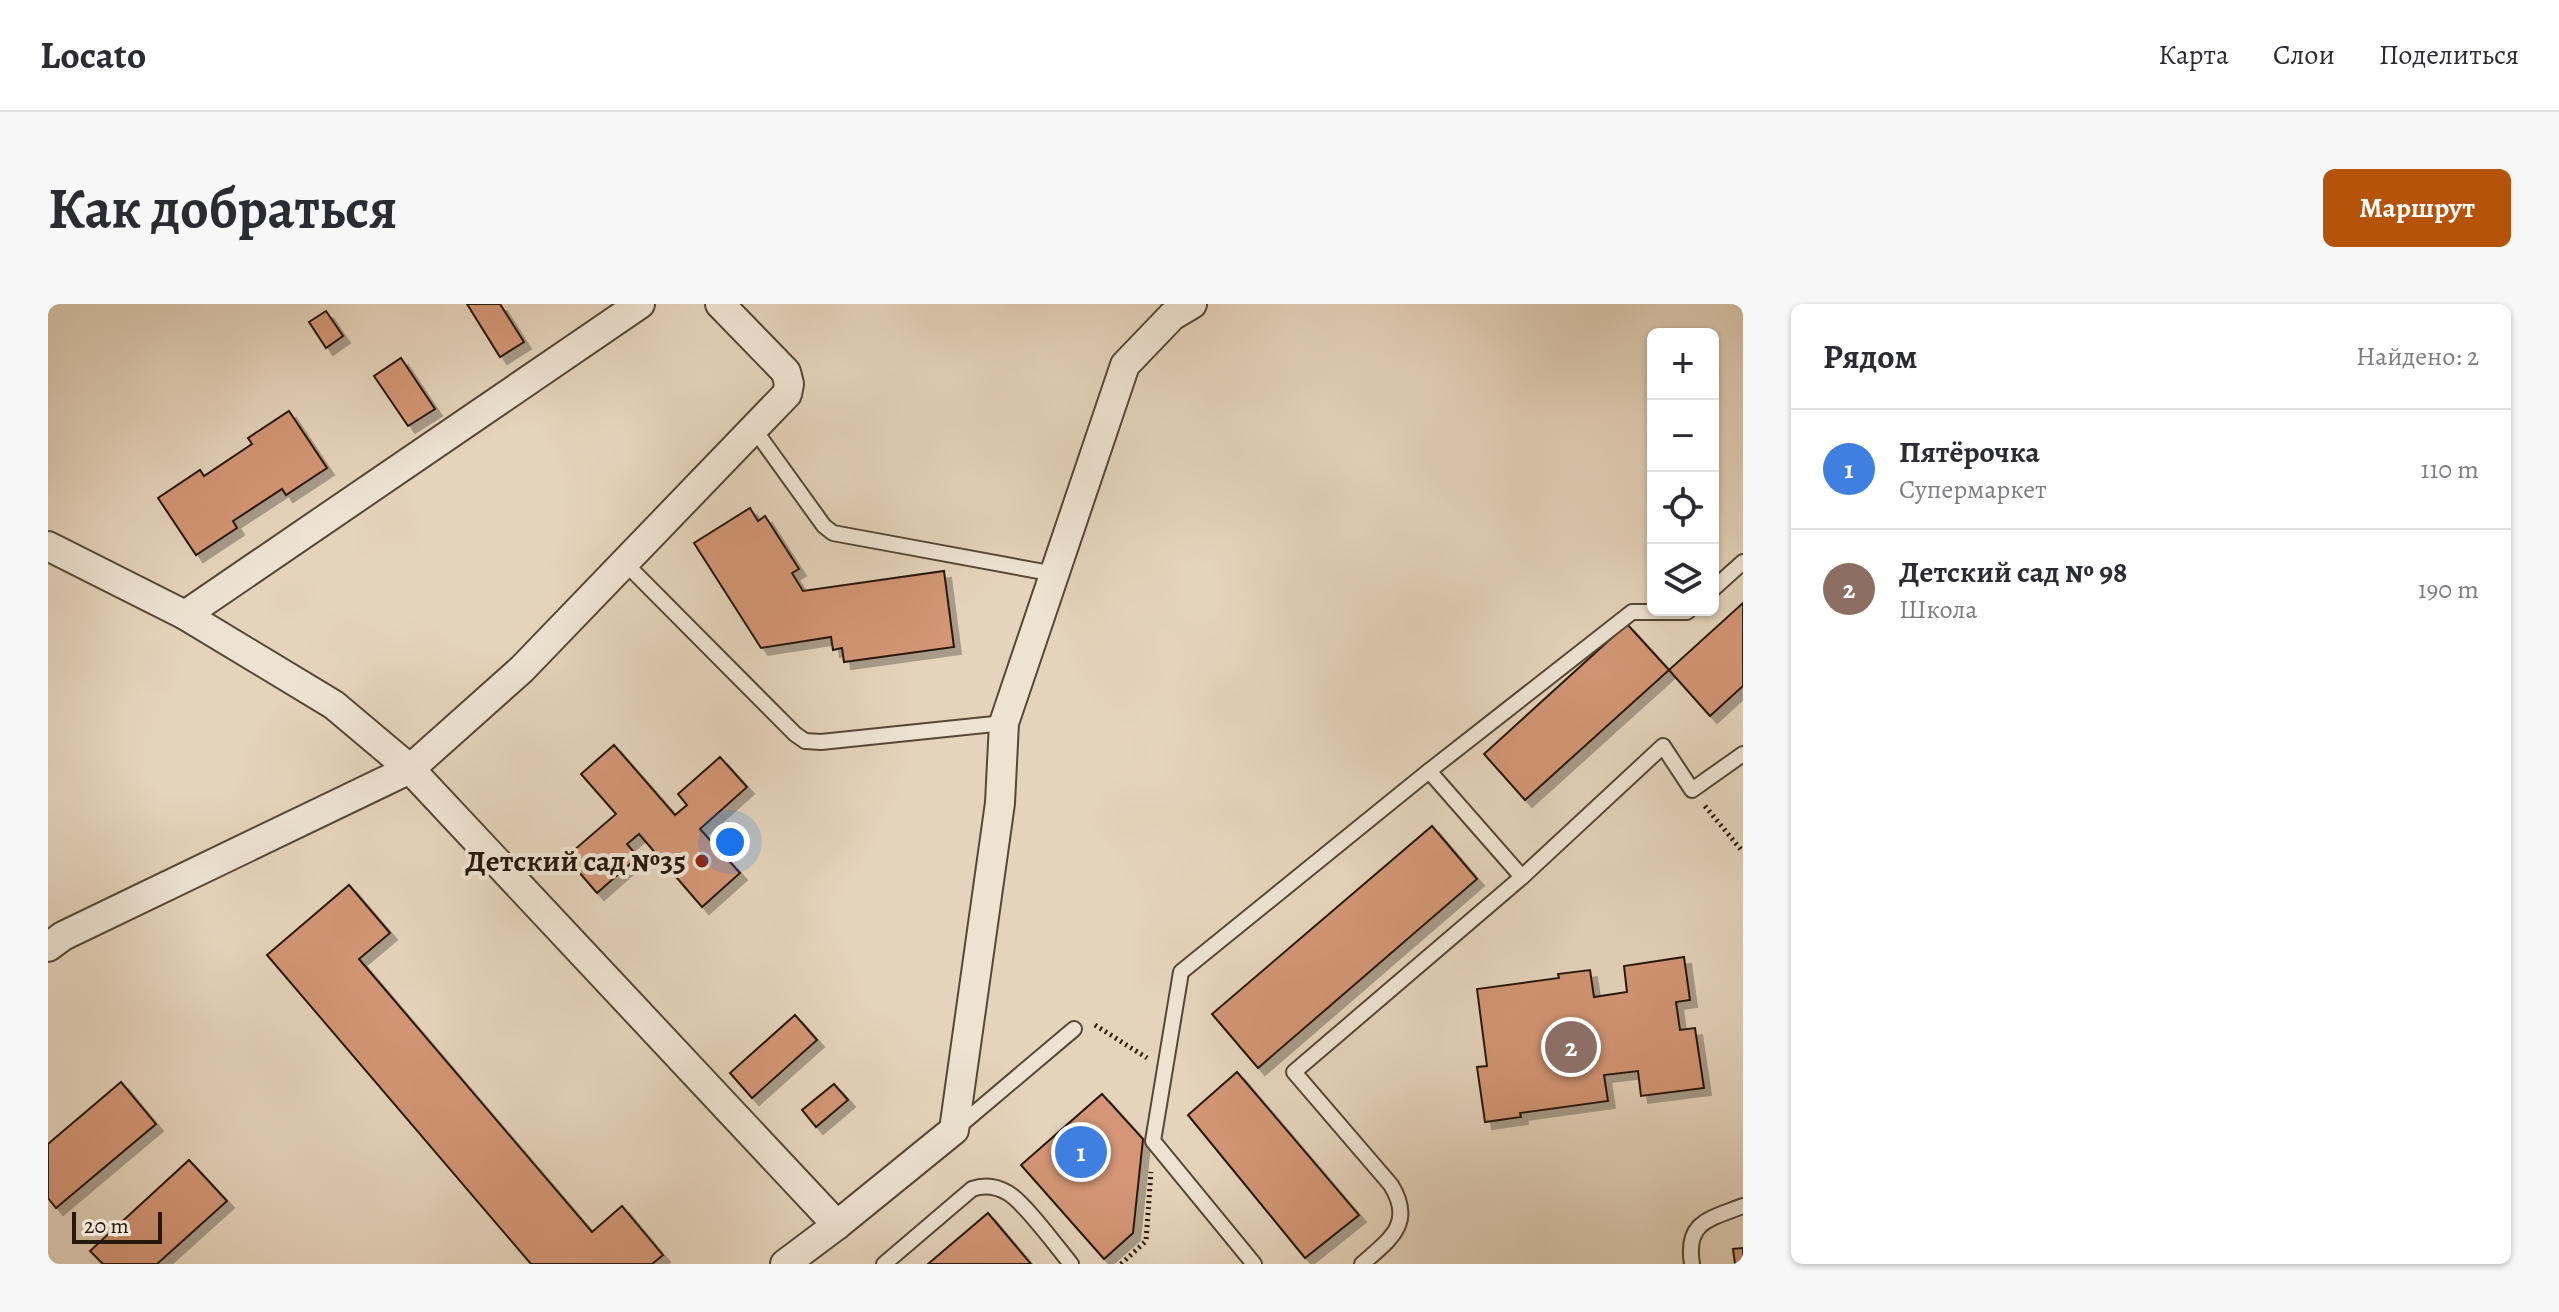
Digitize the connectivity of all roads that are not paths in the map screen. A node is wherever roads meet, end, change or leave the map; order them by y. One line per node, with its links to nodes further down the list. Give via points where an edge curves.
1 (640, 304): 11 (street)
2 (720, 304): 4 (street, via 786,372 787,394)
3 (1192, 304): 8 (street, via 1172,316 1125,365)
4 (754, 429): 7 (street); 8 (lane, via 833,533)
5 (48, 546): 11 (street)
6 (1743, 562): 9 (lane)
7 (625, 563): 12 (lane, via 805,741); 14 (street, via 522,669)
8 (1055, 574): 12 (street)
9 (1719, 584)
10 (1647, 612): 15 (lane, via 1632,612)
11 (185, 615): 14 (street, via 334,705)
12 (1004, 723): 19 (street, via 1000,803)
13 (1743, 754): 16 (lane, via 1692,790 1663,746)
14 (410, 769): 17 (street); 21 (street)
15 (1429, 771): 16 (lane); 25 (lane, via 1181,972 1153,1141)
16 (1522, 877): 26 (lane, via 1294,1072 1398,1197 1401,1209 1394,1235)
17 (48, 947)
18 (1074, 1029): 19 (lane)
19 (954, 1130): 21 (street)
20 (1743, 1206): 27 (lane, via 1697,1228 1689,1245)
21 (837, 1225): 22 (street)
22 (785, 1264)
23 (884, 1264): 24 (lane, via 983,1185 1008,1193)
24 (1071, 1264)
25 (1254, 1264)
26 (1362, 1264)
27 (1692, 1264)

